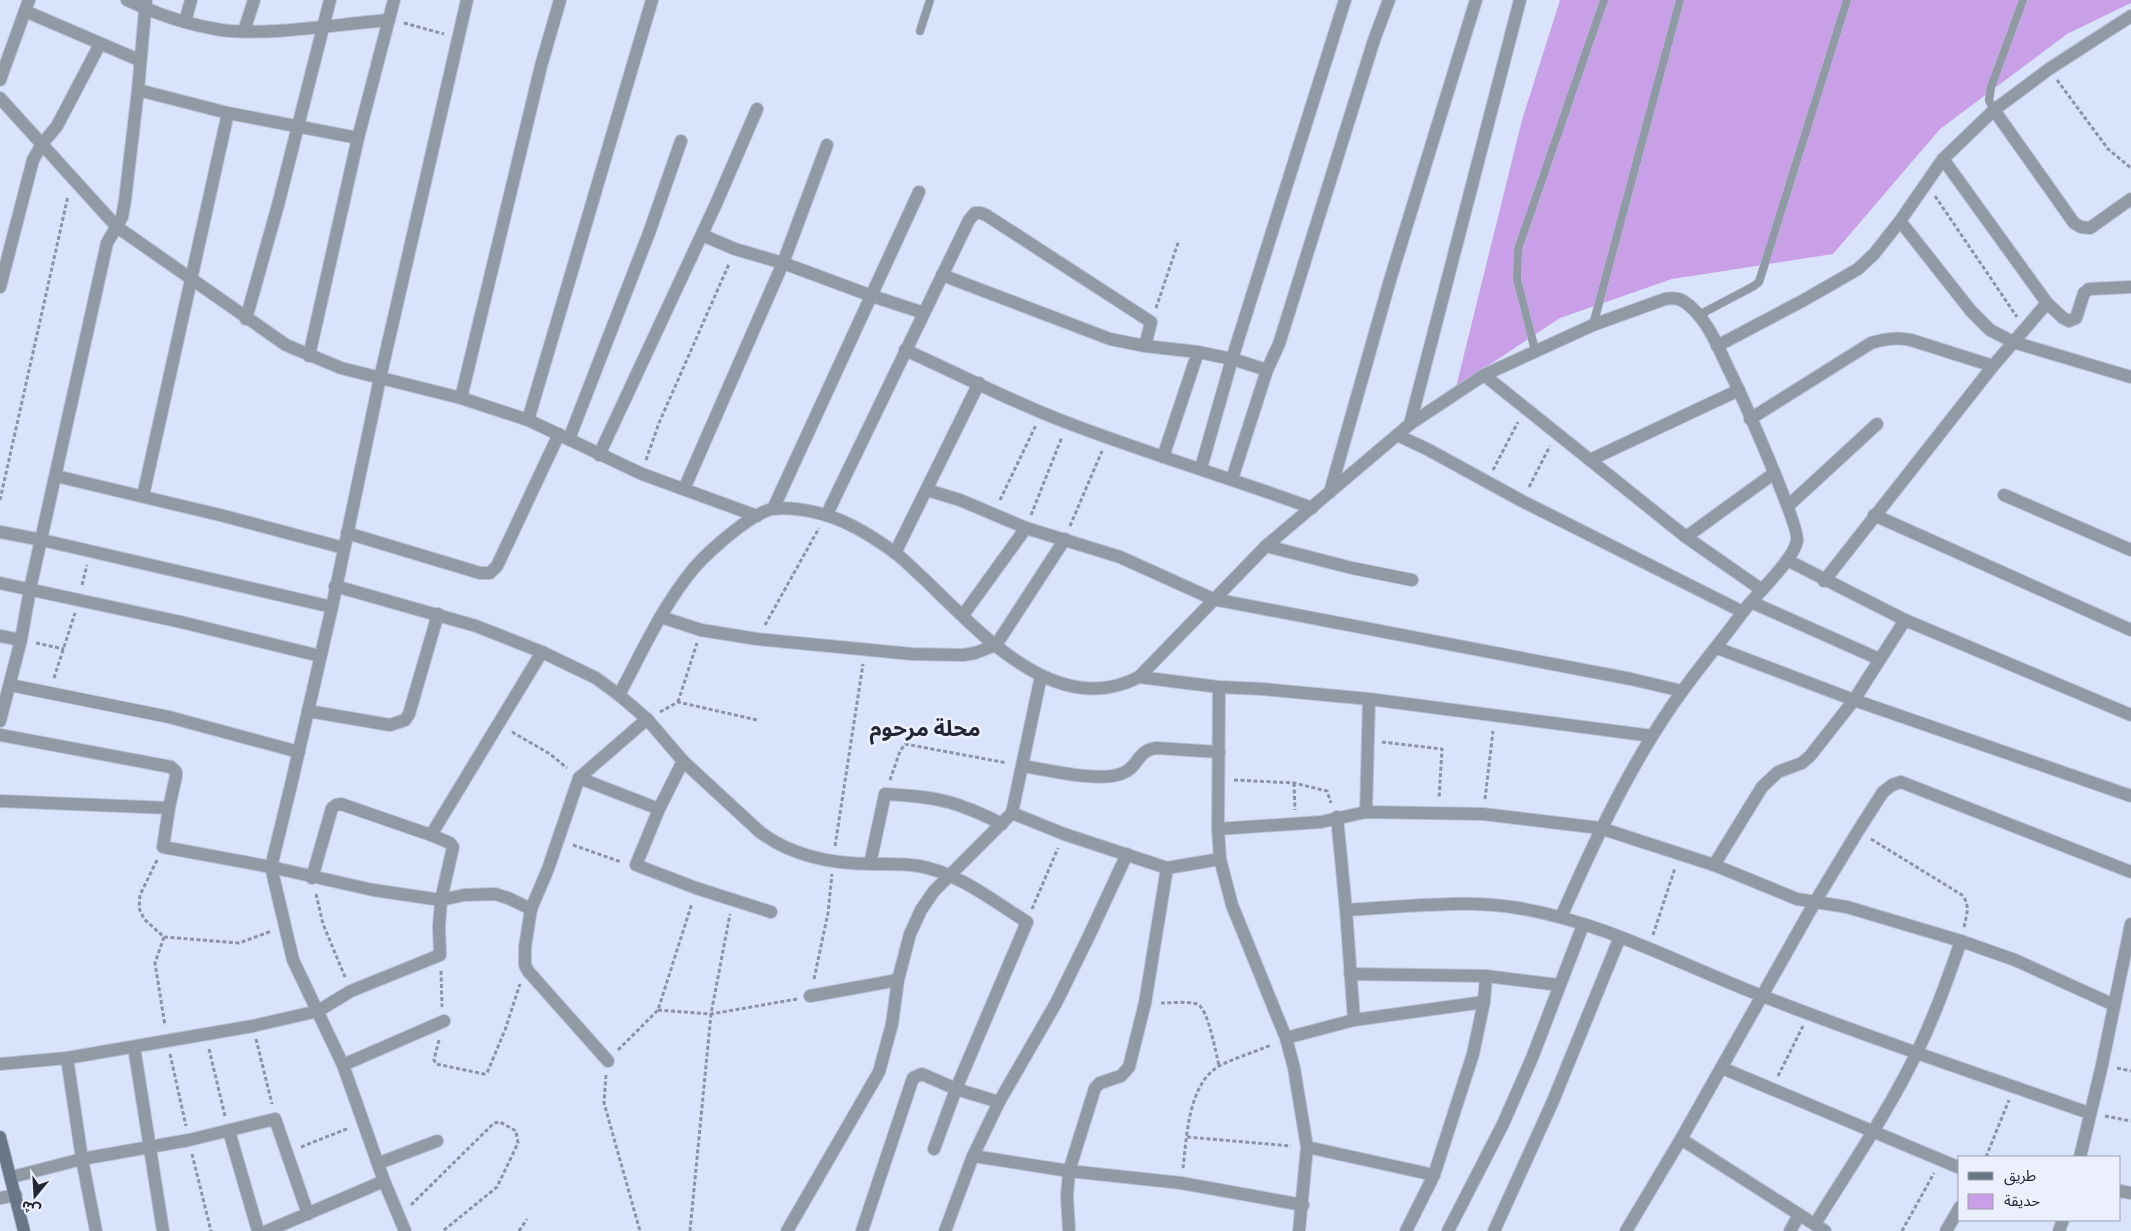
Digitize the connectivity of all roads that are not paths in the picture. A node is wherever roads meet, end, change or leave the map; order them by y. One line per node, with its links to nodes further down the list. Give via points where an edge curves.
1 (127, 0): 18 (street)
2 (191, 0): 22 (street)
3 (254, 0): 24 (street)
4 (330, 0): 23 (street)
5 (394, 0): 21 (street)
6 (467, 0): 68 (street)
7 (560, 0): 71 (street)
8 (652, 0): 73 (street)
9 (930, 0): 25 (lane)
10 (1346, 0): 63 (street)
11 (1389, 0): 65 (street, via 1280,344)
12 (1476, 0): 87 (street, via 1390,280)
13 (1520, 0): 74 (street)
14 (1604, 0): 60 (lane, via 1518,249 1518,279)
15 (1680, 0): 55 (lane)
16 (1848, 0): 53 (lane, via 1759,282)
17 (2022, 0): 32 (lane, via 1991,87 1989,100)
18 (145, 4): 22 (street); 27 (street)
19 (27, 5): 26 (street); 28 (street)
20 (2131, 16): 32 (street, via 2049,69)
21 (389, 20): 23 (street); 35 (street)
22 (185, 22): 24 (street, via 222,30)
23 (323, 25): 24 (street); 34 (street)
24 (244, 30)
25 (920, 31)
26 (100, 44): 27 (street); 37 (street, via 57,126)
27 (139, 60): 29 (street)
28 (0, 80)
29 (138, 90): 33 (street); 43 (street, via 125,200)
30 (0, 98): 37 (street)
31 (757, 109): 44 (street)
32 (1994, 110): 39 (street); 41 (street, via 2074,223 2090,228)
33 (228, 113): 34 (street); 47 (street)
34 (298, 126): 35 (street); 54 (street)
35 (358, 138): 62 (street)
36 (680, 141): 77 (street, via 649,232)
37 (42, 144): 43 (street); 49 (street, via 34,160)
38 (827, 145): 45 (street)
39 (1944, 159): 42 (street); 51 (street)
40 (919, 192): 50 (street)
41 (2131, 199)
42 (1900, 221): 56 (street, via 1971,311 1990,330); 58 (street, via 1858,269)
43 (117, 227): 47 (street); 83 (street, via 107,243)
44 (702, 235): 45 (street); 78 (street)
45 (783, 263): 50 (street); 85 (street)
46 (942, 275): 52 (street); 57 (street, via 1110,338); 57 (street, via 971,216 981,213 1151,322)
47 (192, 280): 54 (street); 88 (street)
48 (2131, 286): 51 (street, via 2088,289 2073,321 2063,318)
49 (0, 287)
50 (872, 296): 52 (street); 92 (street)
51 (2047, 303): 56 (street)
52 (924, 313): 59 (street)
53 (1699, 315): 55 (street, via 1682,301 1665,299); 58 (street)
54 (246, 318): 62 (street)
55 (1593, 325): 60 (street)
56 (2013, 342): 64 (street); 67 (street)
57 (1145, 346): 61 (street)
58 (1717, 346): 70 (street)
59 (905, 350): 69 (street); 93 (street)
60 (1535, 350): 66 (street)
61 (1198, 352): 63 (street); 79 (street)
62 (309, 356): 68 (street)
63 (1232, 359): 65 (street); 81 (street)
64 (1993, 366): 72 (street, via 1911,340 1885,339 1870,343); 94 (street)
65 (1267, 370): 84 (street)
66 (1484, 375): 74 (street); 80 (street)
67 (2131, 377)
68 (380, 378): 71 (street); 98 (street)
69 (979, 384): 79 (street, via 1068,423); 86 (street)
70 (1739, 390): 72 (street); 80 (street)
71 (461, 398): 73 (street)
72 (1750, 419): 82 (street)
73 (528, 420): 77 (street)
74 (1410, 424): 76 (street)
75 (1877, 424): 90 (street)
76 (1397, 435): 87 (street); 115 (street, via 1522,501)
77 (564, 437): 78 (street); 98 (street, via 497,566 490,573 480,573)
78 (599, 455): 85 (street)
79 (1163, 457): 81 (street)
80 (1590, 460): 99 (street)
81 (1201, 468): 84 (street)
82 (1773, 474): 90 (street); 99 (street)
83 (56, 476): 88 (street); 101 (street)
84 (1232, 479): 91 (street)
85 (684, 489): 95 (street)
86 (927, 490): 96 (street); 105 (street)
87 (1330, 492): 91 (street)
88 (143, 496): 103 (street)
89 (2004, 496): 104 (street)
90 (1788, 506): 106 (street, via 1797,534 1795,548)
91 (1312, 508): 102 (street)
92 (773, 509): 93 (street, via 800,508); 95 (street)
93 (826, 514): 105 (street, via 844,521)
94 (1874, 515): 108 (street); 120 (street)
95 (757, 516): 118 (street, via 693,569)
96 (1026, 528): 100 (street); 117 (street)
97 (0, 532): 101 (street)
98 (347, 533): 103 (street)
99 (1686, 537): 112 (street)
100 (1065, 538): 113 (street, via 1120,557); 123 (street)
101 (42, 540): 111 (street); 114 (street)
102 (1266, 546): 107 (street); 113 (street)
103 (344, 548): 110 (street)
104 (2131, 550)
105 (895, 552): 117 (street)
106 (1787, 560): 108 (street); 112 (street)
107 (1412, 580)
108 (1824, 581): 119 (street)
109 (0, 583): 111 (street)
110 (335, 586): 114 (street); 116 (street)
111 (30, 588): 122 (street); 126 (street)
112 (1762, 590): 115 (street)
113 (1213, 599): 129 (street); 132 (street)
114 (332, 607): 126 (street)
115 (1747, 607): 124 (street); 127 (street)
116 (438, 614): 125 (street); 136 (street, via 406,720 390,725)
117 (963, 615): 123 (street)
118 (661, 616): 123 (street, via 701,630 757,639 912,654 963,655); 133 (street)
119 (1905, 620): 127 (street); 137 (street)
120 (2131, 630)
121 (0, 636): 122 (street)
122 (21, 640): 130 (street)
123 (996, 645): 128 (street)
124 (1717, 648): 132 (street); 135 (street)
125 (542, 652): 133 (street, via 596,678); 157 (street)
126 (320, 656): 136 (street)
127 (1879, 659): 135 (street)
128 (1041, 676): 129 (street, via 1070,686 1094,689 1116,687); 145 (street)
129 (1139, 677): 131 (street)
130 (10, 685): 139 (street); 142 (street, via 169,717)
131 (1219, 687): 134 (street); 143 (street)
132 (1682, 691): 141 (street)
133 (619, 694): 138 (street)
134 (1369, 699): 141 (street); 151 (street)
135 (1854, 700): 147 (street); 161 (street, via 1810,756 1802,763 1778,772 1762,787)
136 (308, 711): 142 (street)
137 (2131, 714)
138 (647, 719): 144 (street); 146 (street)
139 (0, 721)
140 (0, 735): 149 (street, via 171,767 176,776)
141 (1652, 736): 155 (street)
142 (299, 752): 162 (street)
143 (1219, 752): 145 (street, via 1148,749 1124,773 1106,776); 156 (street)
144 (684, 761): 150 (street); 160 (street, via 770,840 796,853 833,862)
145 (1022, 766): 152 (street)
146 (579, 778): 150 (street); 169 (street)
147 (2131, 796)
148 (0, 801): 149 (street)
149 (168, 808): 162 (street, via 163,847)
150 (659, 809): 171 (street, via 636,865)
151 (1366, 812): 153 (street); 155 (street, via 1484,814)
152 (1012, 813): 154 (street); 158 (street)
153 (1337, 817): 156 (street, via 1321,822); 170 (street)
154 (1002, 824): 160 (street, via 941,800 885,794); 165 (street)
155 (1600, 828): 161 (street); 172 (street)
156 (1218, 829): 159 (street)
157 (431, 834): 166 (street, via 336,805 332,808); 167 (street, via 453,846)
158 (1127, 854): 163 (street); 197 (street, via 1060,995)
159 (1220, 859): 163 (street); 188 (street, via 1232,904)
160 (870, 864): 165 (street, via 919,866)
161 (1714, 866): 168 (street, via 1797,898)
162 (271, 867): 166 (street); 185 (street, via 293,960)
163 (1167, 868): 212 (street, via 1145,1003 1129,1067 1122,1076 1100,1083 1095,1088)
164 (2131, 872): 168 (street, via 1901,782 1883,792)
165 (951, 875): 179 (street, via 921,910 910,934); 196 (street, via 1027,922)
166 (312, 878): 167 (street)
167 (442, 900): 169 (street, via 482,893 508,898); 185 (street, via 440,955 351,991)
168 (1816, 902): 176 (street, via 1847,907); 182 (street)
169 (531, 909): 192 (street, via 525,965)
170 (1346, 910): 172 (street, via 1472,904); 177 (street)
171 (771, 912)
172 (1561, 917): 174 (street)
173 (2131, 924): 184 (street)
174 (1583, 925): 175 (street); 180 (street)
175 (1620, 938): 182 (street); 236 (street, via 1553,1101)
176 (1962, 941): 184 (street, via 2015,960); 190 (street)
177 (1350, 974): 178 (street); 186 (street)
178 (1486, 976): 180 (street); 183 (street)
179 (898, 980): 181 (street); 229 (street, via 892,1024 879,1072)
180 (1559, 985): 235 (street, via 1503,1124)
181 (810, 996)
182 (1762, 996): 190 (street); 195 (street)
183 (1484, 1002): 186 (street); 213 (street, via 1473,1054)
184 (2114, 1005): 198 (street)
185 (318, 1011): 189 (street); 194 (street)
186 (1354, 1020): 188 (street)
187 (444, 1021): 194 (street)
188 (1286, 1038): 204 (street)
189 (134, 1047): 191 (street); 205 (street)
190 (1916, 1052): 198 (street); 200 (street)
191 (66, 1058): 193 (street); 209 (street)
192 (608, 1061)
193 (0, 1064)
194 (343, 1065): 210 (street)
195 (1722, 1068): 200 (street); 202 (street)
196 (956, 1089): 197 (street); 206 (street); 230 (street, via 922,1074 914,1078)
197 (999, 1102): 207 (street)
198 (2089, 1113): 208 (street)
199 (229, 1131): 205 (street); 220 (street, via 275,1119); 226 (street)
200 (1872, 1132): 211 (street); 222 (street)
201 (0, 1137): 214 (main road)
202 (1681, 1139): 221 (street); 237 (street)
203 (436, 1141): 210 (street)
204 (1307, 1147): 213 (street); 218 (street)
205 (150, 1148): 209 (street); 225 (street)
206 (934, 1149)
207 (973, 1156): 212 (street); 231 (street)
208 (2080, 1156)
209 (82, 1159): 214 (street); 224 (street)
210 (379, 1163): 215 (street)
211 (1958, 1167)
212 (1069, 1171): 218 (street, via 1181,1184); 232 (street)
213 (1434, 1176): 234 (street)
214 (12, 1177): 216 (main road)
215 (384, 1181): 220 (street); 228 (street)
216 (16, 1195): 217 (street); 223 (main road)
217 (0, 1198)
218 (1303, 1204): 233 (street)
219 (1958, 1210): 239 (street)
220 (308, 1214): 227 (street)
221 (1799, 1215): 222 (street); 238 (street)
222 (1820, 1228)
223 (24, 1231)
224 (96, 1231)
225 (163, 1231)
226 (258, 1231)
227 (267, 1231)
228 (405, 1231)
229 (788, 1231)
230 (862, 1231)
231 (945, 1231)
232 (1069, 1231)
233 (1298, 1231)
234 (1406, 1231)
235 (1448, 1231)
236 (1494, 1231)
237 (1626, 1231)
238 (1790, 1231)
239 (1946, 1231)

